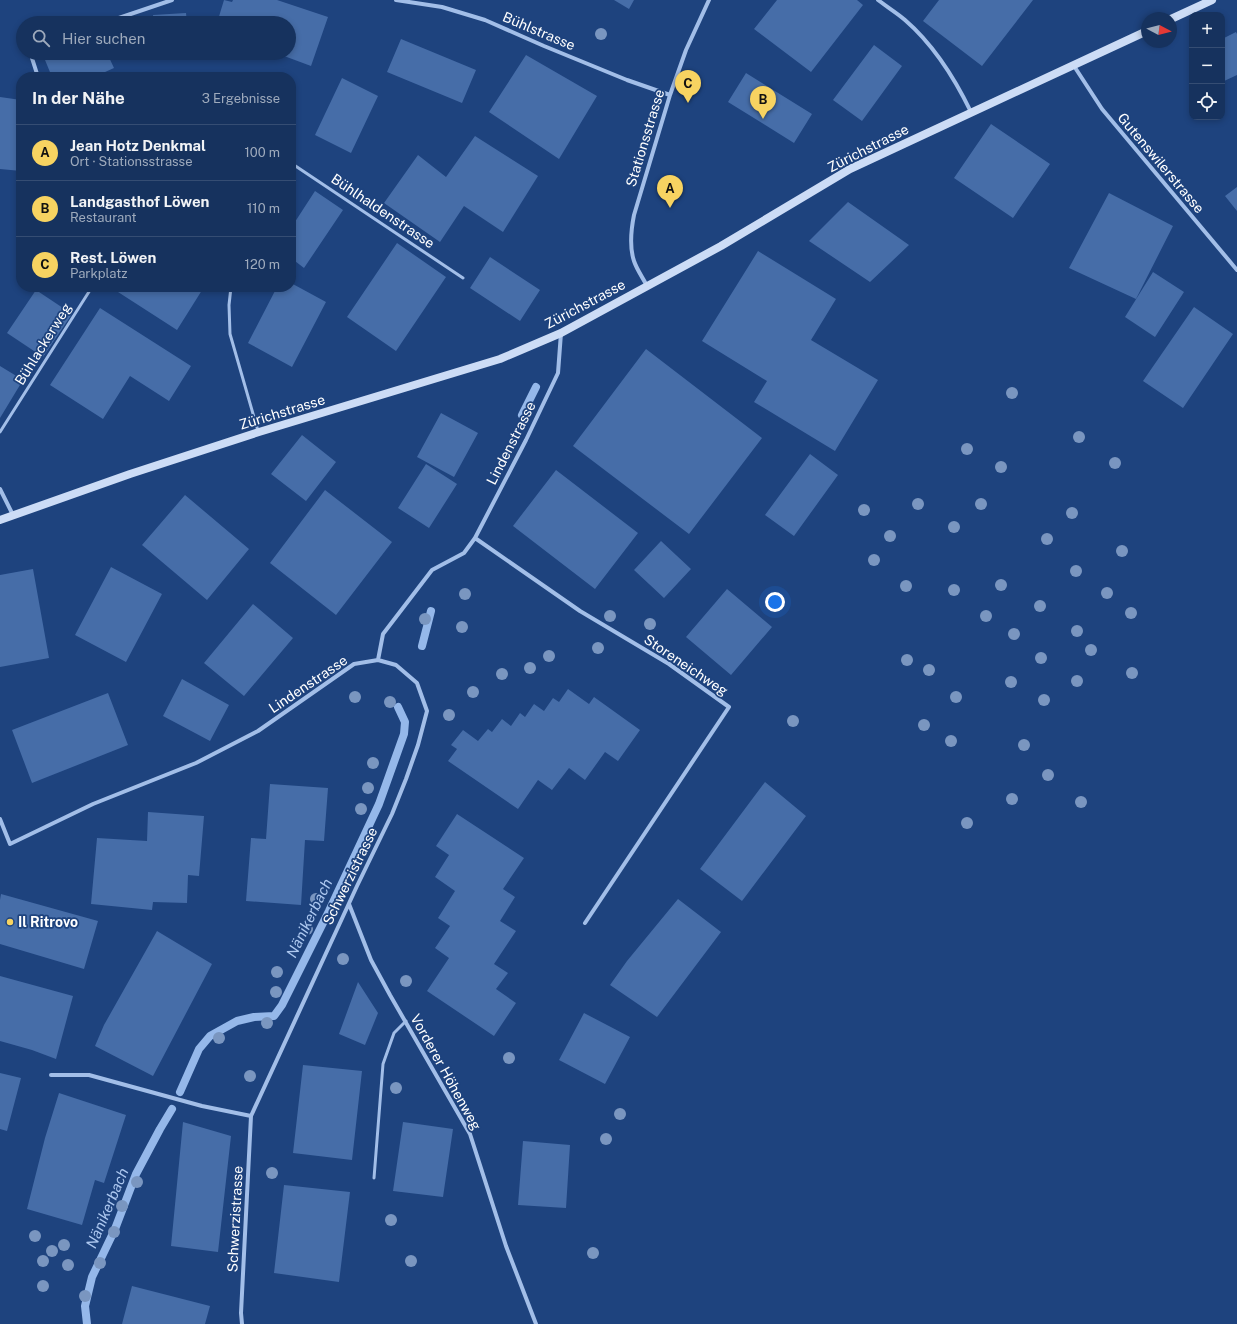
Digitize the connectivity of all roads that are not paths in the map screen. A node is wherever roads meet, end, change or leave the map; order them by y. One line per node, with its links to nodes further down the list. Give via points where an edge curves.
1 (172, 0): 6 (street)
2 (396, 0): 12 (street, Bühlstrasse, via 442,7 485,20 627,80)
3 (709, 0): 12 (street, Stationsstrasse, via 686,50)
4 (878, 0): 13 (street, via 905,20 925,40 960,90)
5 (1212, 0): 7 (main road)
6 (125, 16)
7 (1177, 16)
8 (1141, 34): 10 (main road, Zürichstrasse)
9 (33, 60): 11 (street)
10 (1074, 66): 13 (main road, Zürichstrasse); 15 (street, Gutenswilerstrasse, via 1102,109)
11 (36, 72)
12 (670, 94): 17 (street, Stationsstrasse, via 631,233 634,262)
13 (971, 113): 17 (main road, Zürichstrasse, via 850,170)
14 (296, 166): 16 (lane, Bühlhaldenstrasse)
15 (1237, 270)
16 (463, 278)
17 (647, 286): 20 (main road, Zürichstrasse)
18 (89, 292): 21 (lane, Bühlackerweg)
19 (230, 292): 22 (lane, via 230,334)
20 (561, 333): 22 (main road, Zürichstrasse, via 500,360); 26 (street, Lindenstrasse, via 558,373)
21 (0, 432)
22 (259, 432): 24 (main road, Zürichstrasse)
23 (0, 489): 24 (street)
24 (13, 515): 25 (main road, Zürichstrasse)
25 (0, 520)
26 (475, 538): 27 (street, Lindenstrasse, via 464,553 432,570 383,634); 30 (street, Storeneichweg, via 580,611 669,664 728,707)
27 (378, 660): 28 (street, Lindenstrasse, via 354,664 258,731 196,763 93,804 10,844); 29 (street, Schwerzistrasse, via 396,665 417,683 427,711 413,760 394,810)
28 (0, 819)
29 (348, 904): 31 (street, Vorderer Höhenweg, via 371,960); 33 (street, Schwerzistrasse)
30 (585, 923)
31 (406, 1021): 34 (lane, via 394,1033 383,1064); 36 (street, Vorderer Höhenweg, via 470,1134 506,1246)
32 (51, 1075): 33 (street, via 89,1075 202,1106)
33 (251, 1116): 35 (street, Schwerzistrasse)
34 (374, 1178)
35 (242, 1324)
36 (536, 1324)

